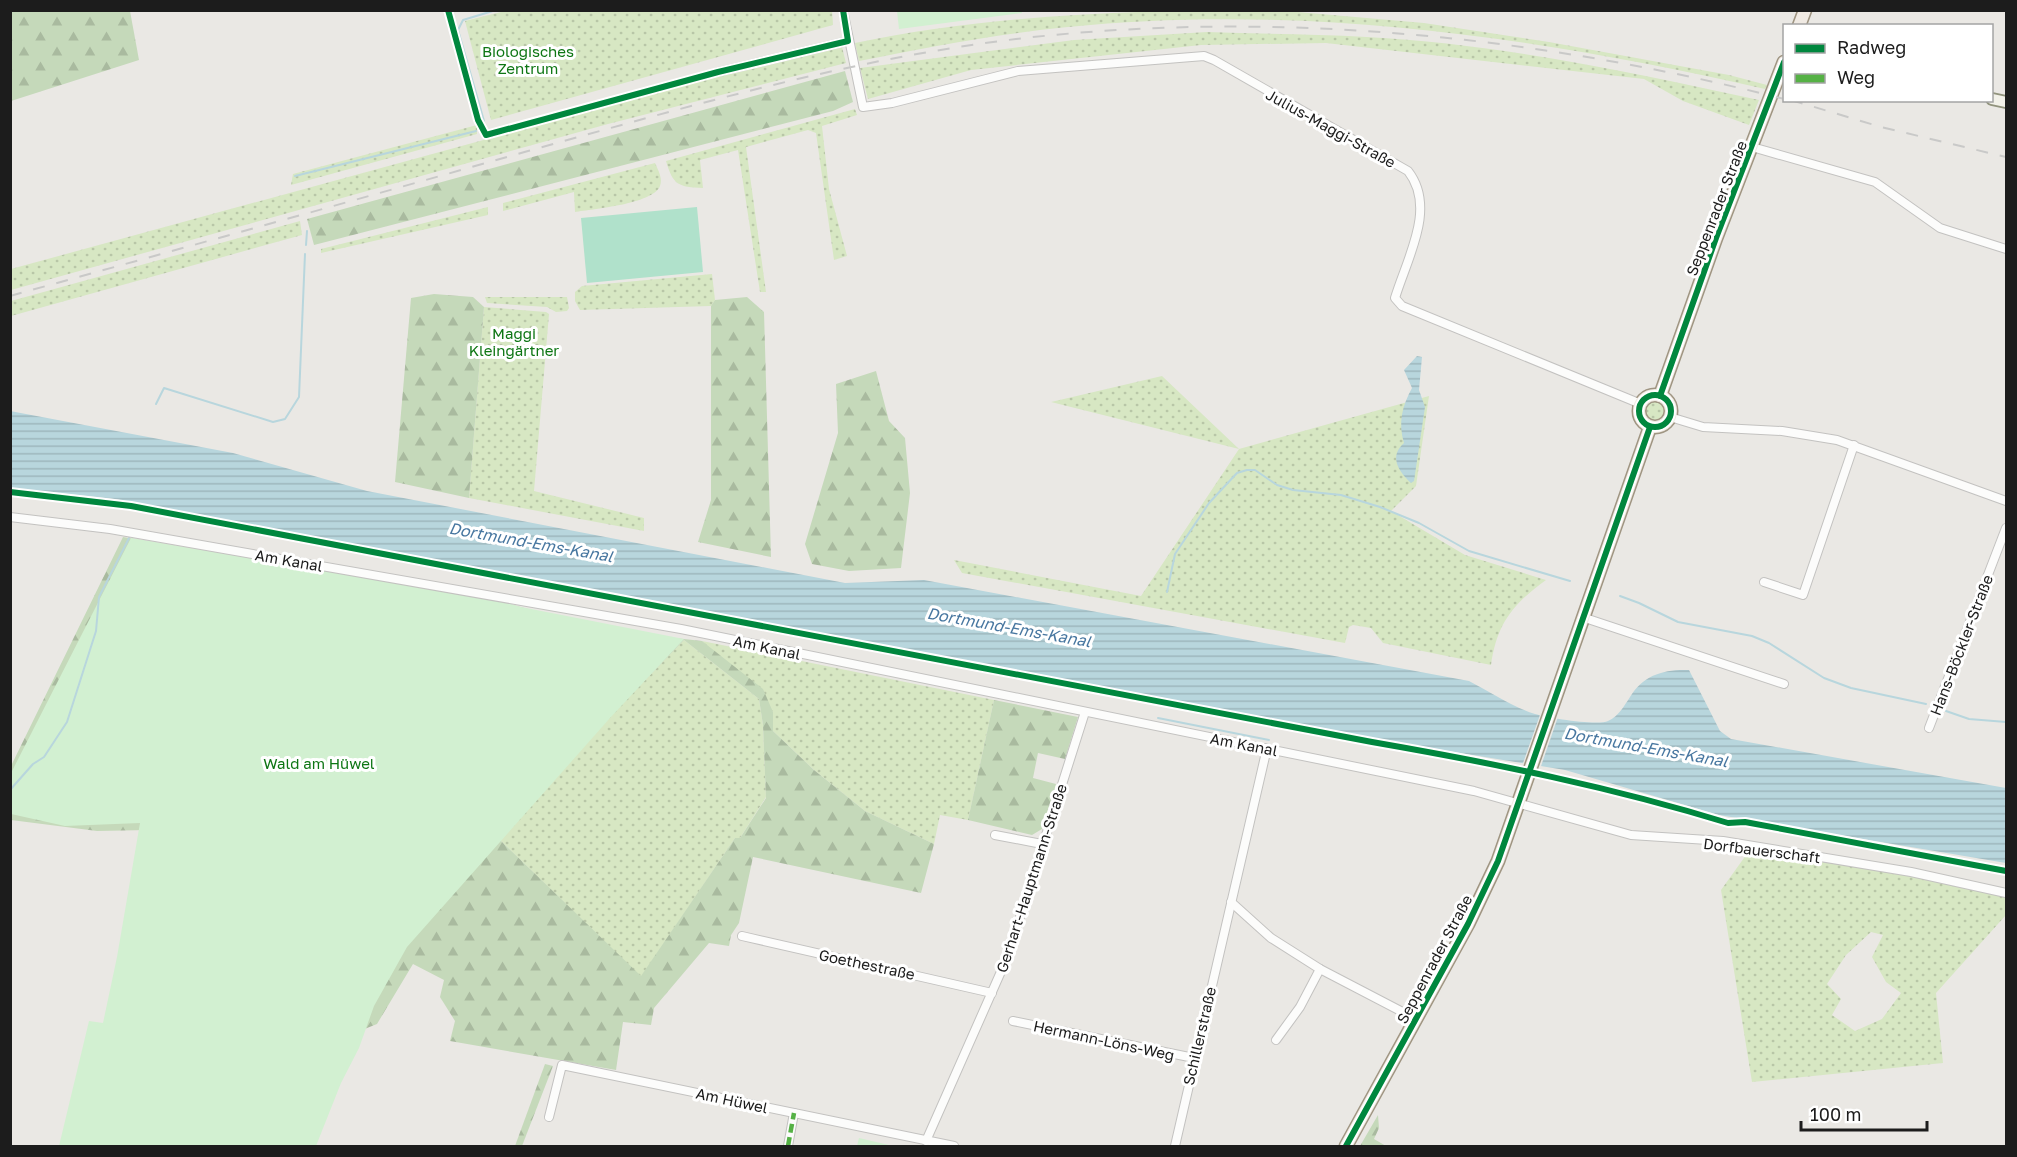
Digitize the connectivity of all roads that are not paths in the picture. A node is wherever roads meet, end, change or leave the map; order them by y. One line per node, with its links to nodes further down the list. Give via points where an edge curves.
1 (843, 10): 2 (street)
2 (848, 41): 4 (street); 8 (street, Julius-Maggi-Straße, via 863,107 892,104 1018,71 1204,56 1408,171 1418,183 1420,218 1395,298 1402,306)
3 (1783, 67): 5 (main road, Seppenrader Straße)
4 (718, 72)
5 (1752, 147): 6 (street, via 1875,182 1940,228); 7 (main road, Seppenrader Straße)
6 (2007, 249)
7 (1660, 396): 8 (main road, via 1649,397); 9 (main road, via 1670,404)
8 (1641, 404): 10 (main road, via 1640,417)
9 (1670, 417): 10 (main road, via 1662,426); 11 (street, via 1692,425 1782,431)
10 (1650, 427): 16 (main road)
11 (1854, 445): 12 (street); 15 (street, via 1803,595)
12 (2007, 501)
13 (10, 517): 18 (street, Am Kanal, via 110,529 681,629)
14 (2007, 528): 19 (street, Hans-Böckler-Straße)
15 (1764, 582)
16 (1582, 618): 17 (street); 21 (main road, Seppenrader Straße)
17 (1784, 684)
18 (1085, 712): 20 (street, Am Kanal); 23 (street, Gerhart-Hauptmann-Straße)
19 (1929, 728)
20 (1267, 748): 21 (street, Am Kanal); 25 (street)
21 (1519, 803): 24 (street, Dorfbauerschaft, via 1631,836 1723,842 1911,872); 29 (main road, Seppenrader Straße, via 1493,872)
22 (995, 835): 23 (street)
23 (1042, 844): 28 (street, Gerhart-Hauptmann-Straße, via 1007,958)
24 (2007, 893)
25 (1232, 902): 27 (street, via 1270,938); 32 (street, Schillerstraße)
26 (742, 936): 28 (street, Goethestraße)
27 (1320, 969): 29 (street); 31 (street, via 1300,1007)
28 (992, 993): 35 (street, Gerhart-Hauptmann-Straße)
29 (1416, 1019): 39 (main road, Seppenrader Straße)
30 (1013, 1021): 32 (street, Hermann-Löns-Weg)
31 (1276, 1040)
32 (1194, 1058): 38 (street, Schillerstraße)
33 (794, 1113): 34 (street, Am Hüwel, via 562,1065); 35 (street, Am Hüwel); 36 (street)
34 (549, 1117)
35 (926, 1141): 37 (street, Am Hüwel)
36 (788, 1146)
37 (954, 1146)
38 (1174, 1146)
39 (1346, 1146)

